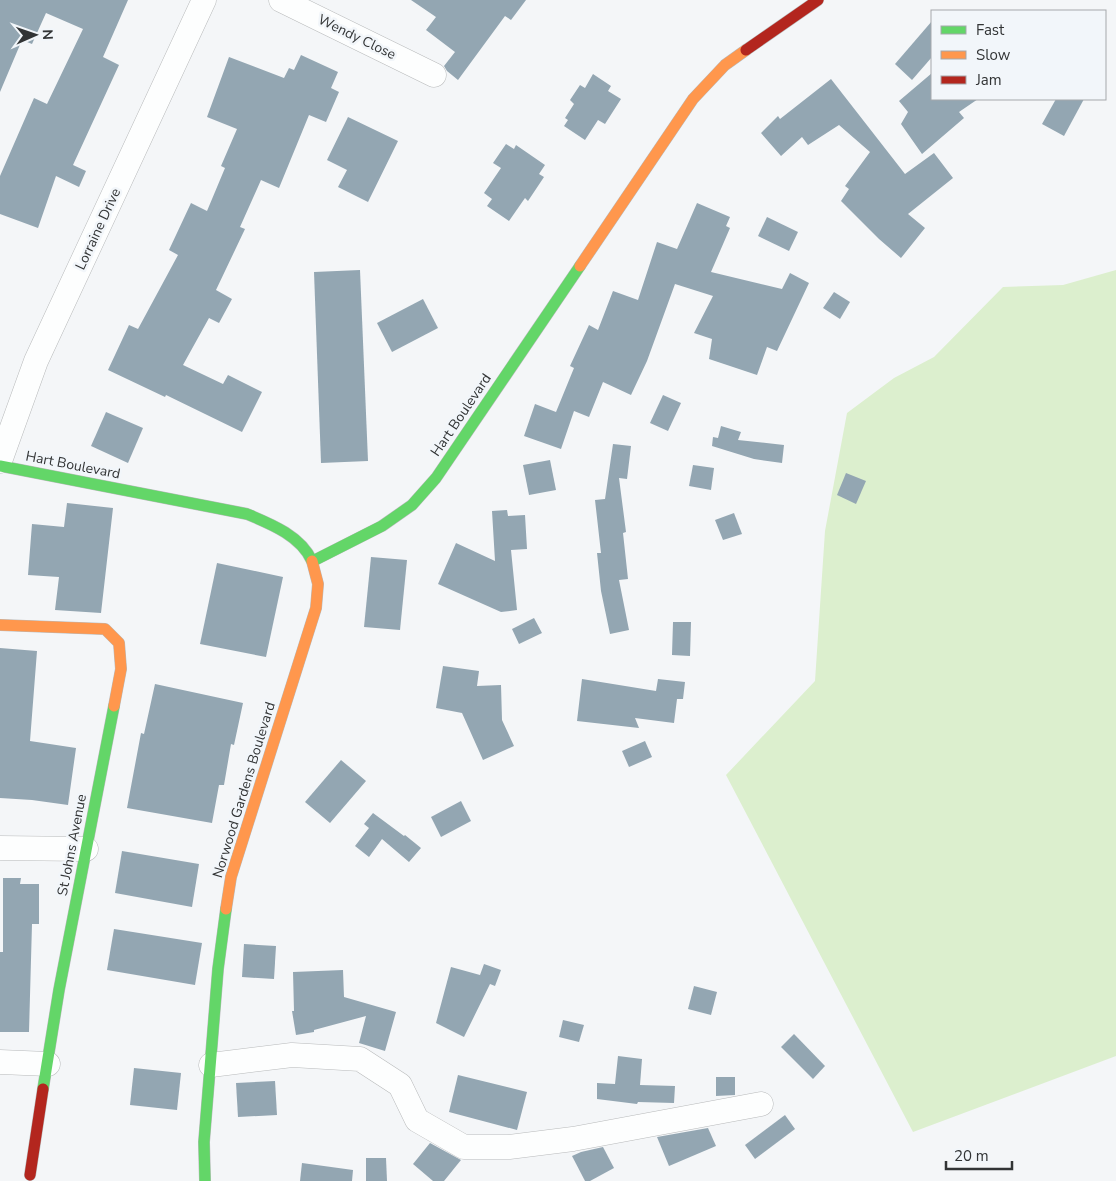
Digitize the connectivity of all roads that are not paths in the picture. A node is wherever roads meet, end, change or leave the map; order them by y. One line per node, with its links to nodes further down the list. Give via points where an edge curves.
1 (204, 0): 5 (street, Lorraine Drive, via 36,362)
2 (281, 0): 4 (street, Wendy Close)
3 (818, 0): 7 (street, Hart Boulevard, via 725,65 692,100 436,478 412,505 382,526)
4 (434, 75)
5 (0, 460)
6 (0, 466): 7 (street, Hart Boulevard, via 247,514 281,528 300,542)
7 (313, 561): 13 (street, Norwood Gardens Boulevard, via 318,584 316,608 231,877 218,969)
8 (0, 625): 10 (street, St Johns Avenue, via 105,629 119,643 121,669)
9 (0, 848): 10 (street)
10 (86, 849): 12 (street, St Johns Avenue)
11 (0, 1062): 12 (street)
12 (48, 1064): 17 (street, St Johns Avenue)
13 (212, 1064): 14 (street, via 292,1055 360,1059 400,1085 417,1120 464,1147 509,1147 573,1139); 15 (street, Norwood Gardens Boulevard)
14 (762, 1104)
15 (204, 1142): 16 (street); 18 (street, Norwood Gardens Boulevard)
16 (194, 1165)
17 (30, 1175)
18 (205, 1181)

